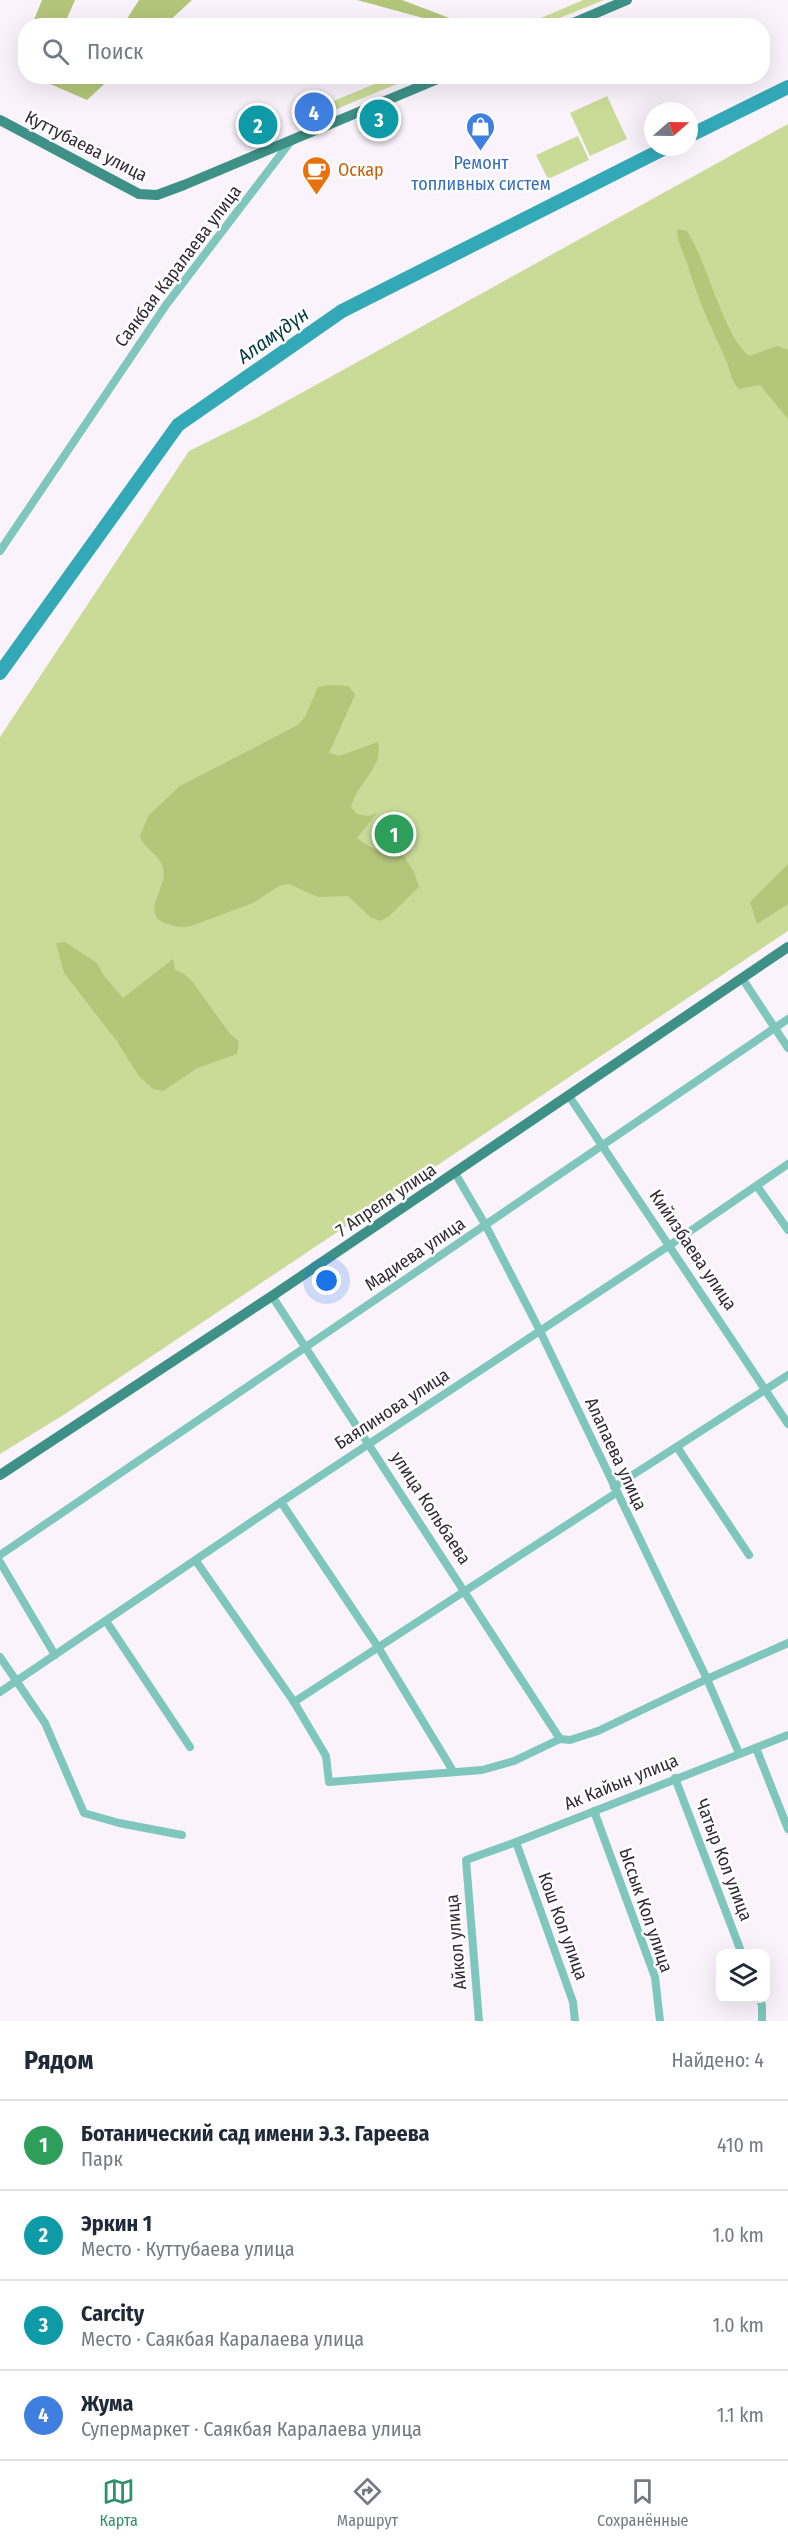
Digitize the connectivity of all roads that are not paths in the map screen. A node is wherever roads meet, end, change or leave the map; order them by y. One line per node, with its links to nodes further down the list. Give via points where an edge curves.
1 (627, 0): 2 (main road)
2 (585, 18)
3 (426, 84): 5 (main road)
4 (0, 120): 5 (main road, Куттубаева улица, via 144,195 164,193)
5 (291, 140): 6 (street, Саякбая Каралаева улица, via 166,305)
6 (0, 552)
7 (788, 947): 8 (main road, 7 Апреля улица)
8 (742, 978): 10 (street); 12 (main road, 7 Апреля улица)
9 (788, 1019): 10 (street, Мадиева улица)
10 (775, 1028): 11 (street); 13 (street, Мадиева улица)
11 (788, 1048)
12 (569, 1096): 13 (street, Кийизбаева улица); 15 (main road, 7 Апреля улица)
13 (601, 1147): 17 (street, Мадиева улица); 19 (street, Кийизбаева улица)
14 (788, 1164): 16 (street, Баялинова улица)
15 (455, 1173): 17 (street, Алапаева улица); 20 (main road, 7 Апреля улица)
16 (757, 1186): 18 (street); 19 (street, Баялинова улица)
17 (486, 1226): 21 (street, Алапаева улица); 22 (street, Мадиева улица)
18 (788, 1230)
19 (670, 1245): 21 (street, Баялинова улица); 24 (street, Кийизбаева улица)
20 (272, 1296): 22 (street, улица Кольбаева); 28 (main road, 7 Апреля улица)
21 (540, 1331): 26 (street, Баялинова улица); 29 (street, Алапаева улица)
22 (306, 1348): 26 (street, улица Кольбаева); 31 (street, Мадиева улица)
23 (788, 1375): 24 (street)
24 (767, 1389): 25 (street, Кийизбаева улица); 27 (street)
25 (788, 1424)
26 (370, 1444): 30 (street, Баялинова улица); 35 (street, улица Кольбаева)
27 (677, 1447): 29 (street); 32 (street)
28 (0, 1475)
29 (615, 1490): 35 (street); 41 (street, Алапаева улица)
30 (280, 1502): 33 (street, Баялинова улица); 38 (street)
31 (0, 1555)
32 (749, 1555)
33 (196, 1561): 36 (street, Баялинова улица); 44 (street)
34 (0, 1562): 39 (street)
35 (465, 1591): 38 (street); 46 (street, улица Кольбаева)
36 (106, 1621): 39 (street, Баялинова улица); 47 (street)
37 (788, 1643): 41 (street)
38 (378, 1647): 44 (street); 50 (street)
39 (55, 1655): 42 (street, Баялинова улица)
40 (0, 1657): 42 (street)
41 (707, 1679): 46 (street, via 598,1731 570,1740); 49 (street, Алапаева улица)
42 (15, 1682): 43 (street, Баялинова улица); 54 (street, via 45,1723 84,1813)
43 (0, 1692)
44 (294, 1702): 50 (street, via 326,1756 329,1782)
45 (788, 1735): 48 (street, Ак Кайын улица)
46 (560, 1739): 50 (street, via 514,1761 482,1770)
47 (190, 1747)
48 (756, 1748): 49 (street, Ак Кайын улица); 53 (street)
49 (739, 1753): 51 (street, Ак Кайын улица)
50 (453, 1771)
51 (675, 1778): 52 (street, Ак Кайын улица); 57 (street, Чатыр Кол улица)
52 (594, 1811): 55 (street, Ак Кайын улица); 61 (street, Ыссык Кол улица, via 654,1977)
53 (788, 1829)
54 (182, 1835)
55 (516, 1842): 56 (street, Ак Кайын улица); 60 (street, Кош Кол улица, via 573,2002)
56 (466, 1860): 59 (street, Айкол улица)
57 (740, 1949)
58 (760, 2003): 62 (street)
59 (479, 2021)
60 (575, 2021)
61 (660, 2021)
62 (762, 2021)

